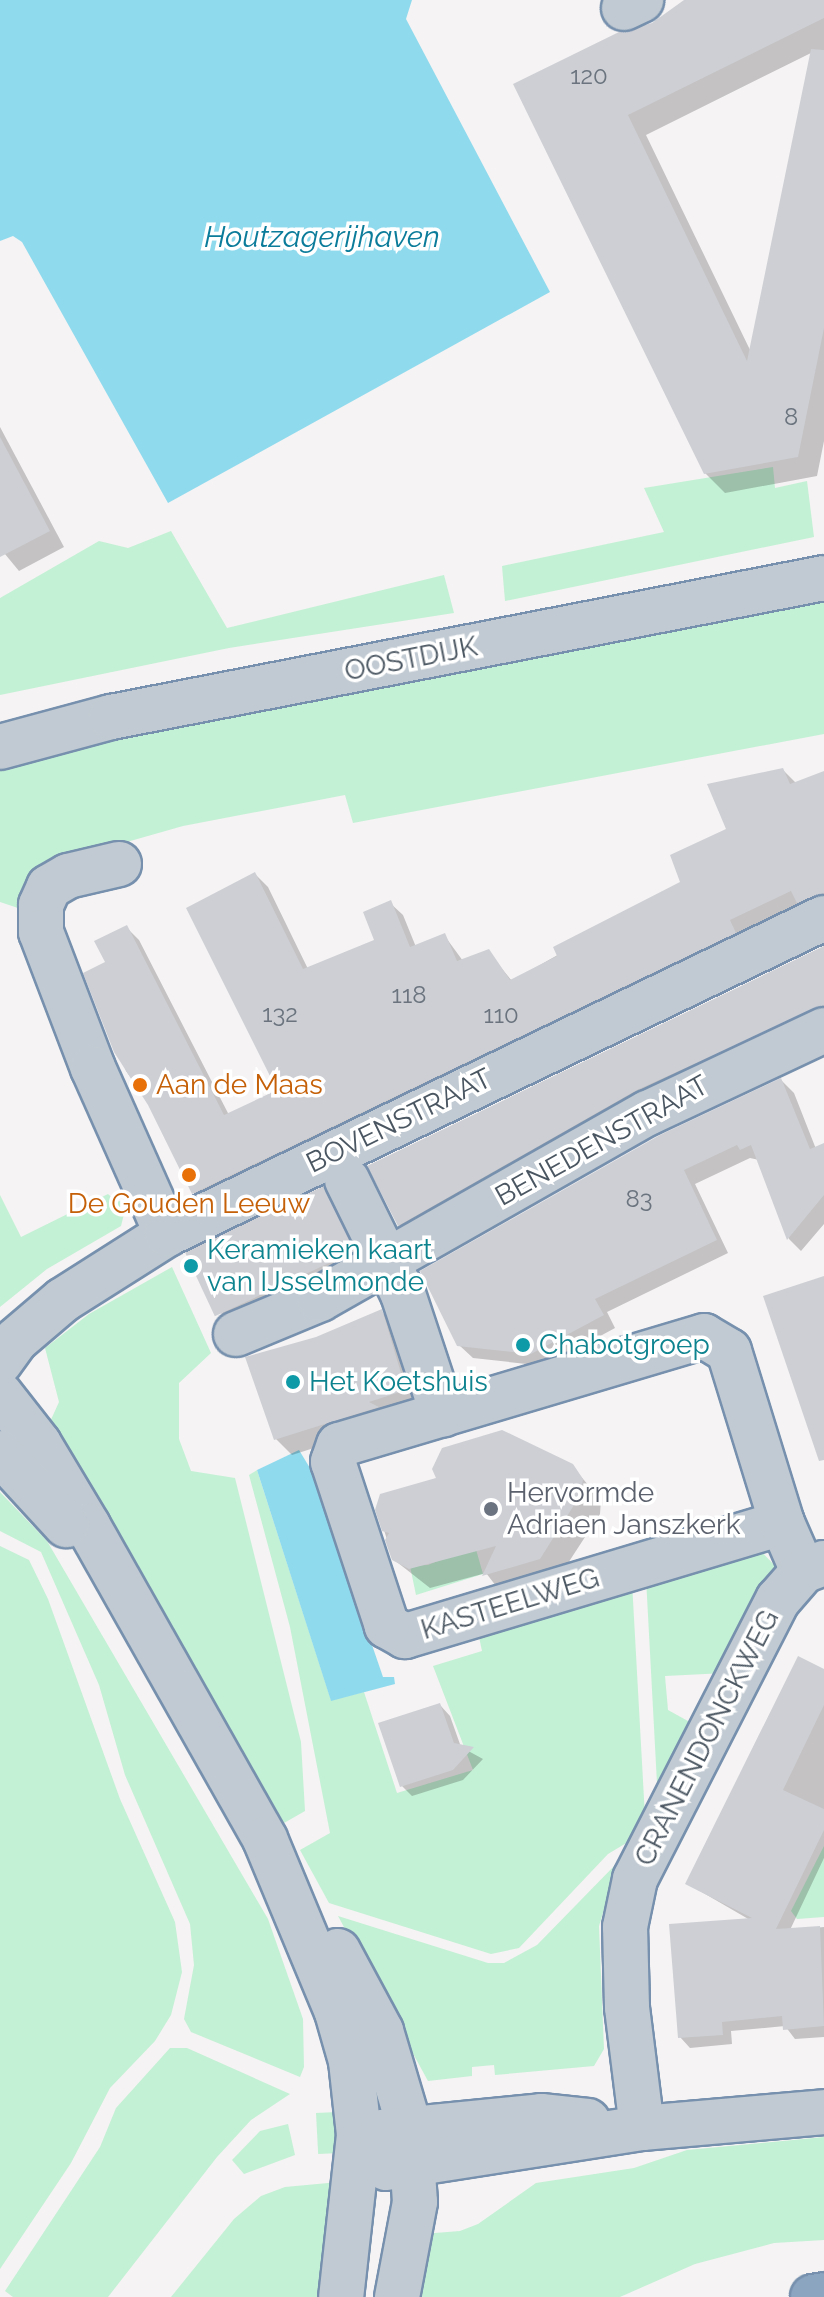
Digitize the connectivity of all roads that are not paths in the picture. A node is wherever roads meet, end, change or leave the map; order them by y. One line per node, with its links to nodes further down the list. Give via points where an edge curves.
1 (824, 578): 2 (street, OOSTDIJK, via 111,717)
2 (0, 747)
3 (119, 864): 7 (street, via 49,887 41,905 41,932)
4 (824, 918): 7 (street, BOVENSTRAAT)
5 (824, 1030): 8 (street, BENEDENSTRAAT, via 648,1113)
6 (347, 1180): 8 (street)
7 (167, 1234): 10 (street, BOVENSTRAAT, via 52,1308)
8 (386, 1263): 9 (street, BENEDENSTRAAT, via 320,1299); 12 (street, via 403,1294)
9 (236, 1334)
10 (0, 1362)
11 (0, 1394): 16 (street, via 39,1444)
12 (443, 1415): 14 (street, KASTEELWEG, via 704,1336 729,1351); 14 (street, KASTEELWEG, via 339,1445 333,1462 387,1626 405,1636)
13 (0, 1453): 16 (street)
14 (782, 1523): 15 (street, KASTEELWEG)
15 (814, 1567): 19 (street, CRANENDONCKWEG, via 778,1600 635,1879 625,1927 626,1993)
16 (121, 1592): 17 (street)
17 (265, 1839): 20 (street, via 298,1881 381,2031 397,2072); 21 (street, via 337,2012 351,2061)
18 (824, 2112): 19 (street)
19 (642, 2128): 20 (street, via 541,2116)
20 (413, 2148): 21 (street); 24 (street, via 415,2202)
21 (360, 2152): 23 (street)
22 (824, 2295): 25 (highway)
23 (341, 2297)
24 (397, 2297)
25 (813, 2297)

